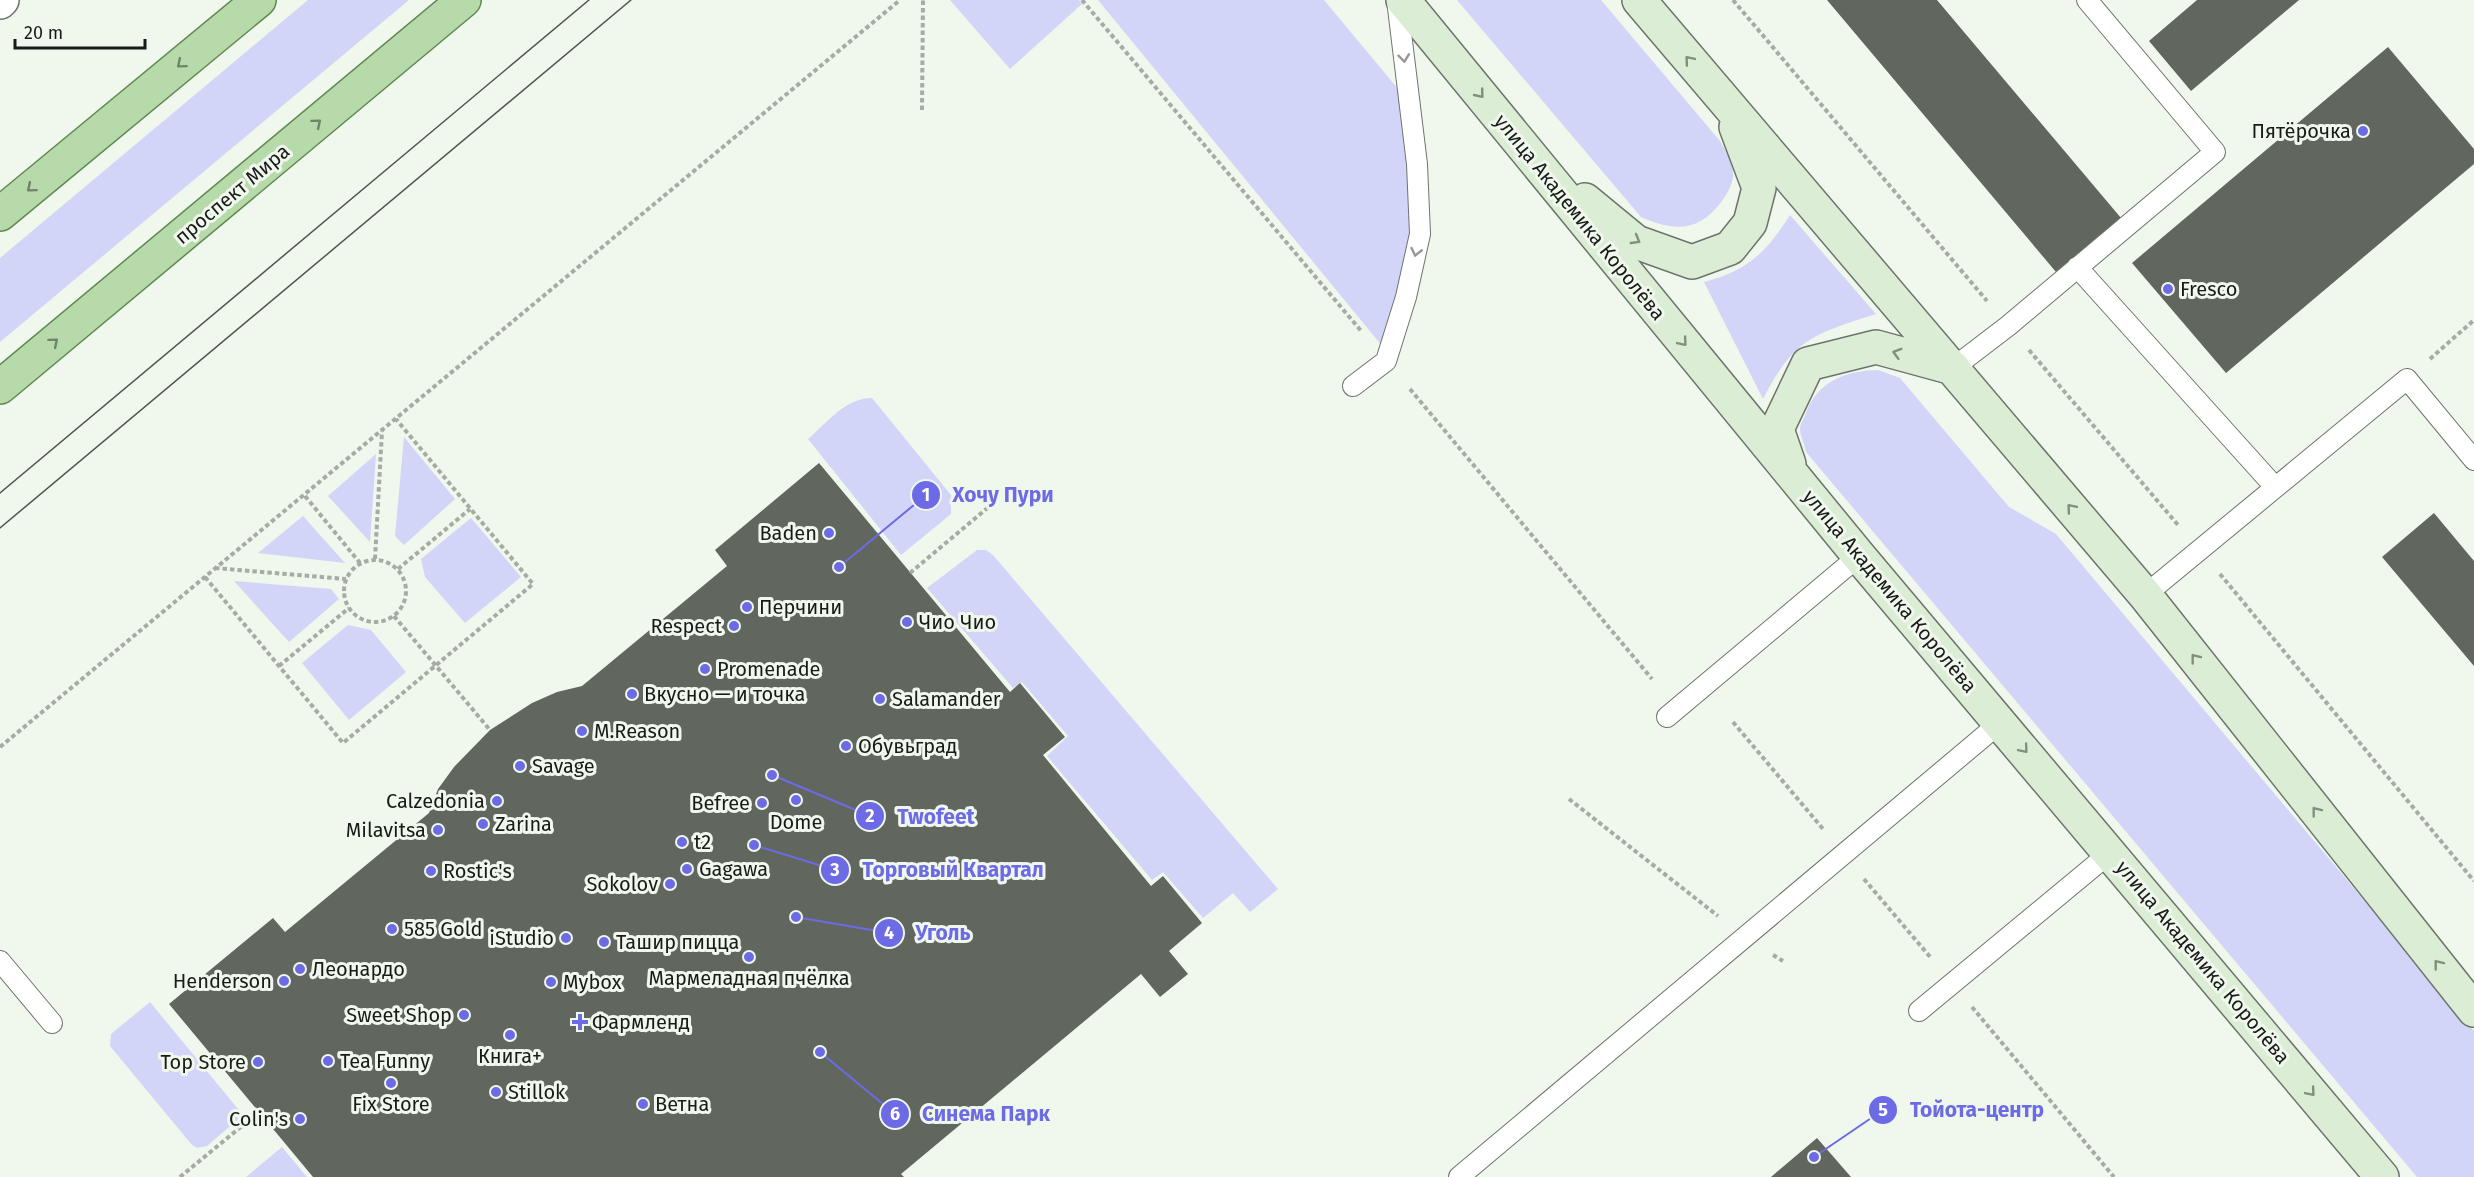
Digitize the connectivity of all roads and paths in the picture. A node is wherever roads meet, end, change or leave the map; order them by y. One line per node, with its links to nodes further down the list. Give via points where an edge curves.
1 (259, 0): 14 (main road, one-way to 14)
2 (464, 0): 22 (main road, проспект Мира, one-way to 2)
3 (900, 0): 24 (path)
4 (923, 0): 12 (path)
5 (1082, 0): 18 (path)
6 (1397, 0): 21 (lane, one-way to 21, via 1417,164 1420,234 1386,361)
7 (1403, 0): 13 (street, улица Академика Королёва, one-way to 13)
8 (1639, 0): 11 (street, one-way to 8)
9 (1733, 0): 17 (path)
10 (2087, 0): 15 (lane, via 2215,152)
11 (1727, 104): 13 (street, one-way to 11, via 1636,242 1692,262 1730,248 1750,224 1759,188); 19 (street)
12 (922, 110)
13 (1526, 151): 27 (street, улица Академика Королёва, one-way to 27)
14 (0, 214)
15 (2077, 267): 17 (lane); 28 (lane)
16 (2474, 320): 20 (path)
17 (2008, 326): 19 (lane); 32 (path)
18 (1366, 337)
19 (1953, 368): 27 (street, one-way to 27, via 1876,347 1808,364 1776,429); 41 (street, one-way to 19)
20 (2407, 379): 26 (lane); 28 (lane)
21 (1353, 386)
22 (3, 388)
23 (1410, 389): 46 (path)
24 (396, 419): 25 (path); 31 (path)
25 (383, 430): 29 (path); 34 (path)
26 (2474, 460)
27 (1792, 474): 33 (street, улица Академика Королёва)
28 (2276, 487): 32 (lane)
29 (306, 495): 35 (path); 36 (path)
30 (991, 505): 38 (path)
31 (470, 509): 37 (path); 45 (path, via 533,584)
32 (2200, 550): 41 (lane); 55 (path)
33 (1858, 556): 47 (lane); 49 (street, улица Академика Королёва)
34 (375, 559): 35 (path); 37 (path)
35 (360, 563): 40 (path)
36 (214, 568): 39 (path); 40 (path)
37 (398, 569): 43 (path, via 406,593)
38 (910, 573)
39 (205, 577): 44 (path); 51 (path)
40 (346, 579): 42 (path, via 344,594)
41 (2145, 595): 60 (street, one-way to 41)
42 (349, 608): 43 (path, via 370,621); 44 (path)
43 (394, 616): 45 (path)
44 (279, 666): 45 (path, via 343,743)
45 (435, 666): 50 (path)
46 (1652, 679)
47 (1668, 717)
48 (1733, 722): 54 (path)
49 (2001, 722): 53 (street, улица Академика Королёва, one-way to 53); 54 (lane)
50 (490, 730)
51 (0, 747)
52 (1569, 799): 56 (path)
53 (2111, 852): 59 (lane); 67 (street, улица Академика Королёва, one-way to 67)
54 (1844, 854): 56 (lane); 59 (path)
55 (2474, 881)
56 (1745, 937): 58 (path); 65 (lane)
57 (0, 961): 62 (lane)
58 (1783, 961)
59 (1952, 984): 61 (lane); 66 (path)
60 (2474, 1010)
61 (1918, 1011)
62 (51, 1023)
63 (259, 1112): 64 (path)
64 (180, 1177)
65 (1459, 1177)
66 (2114, 1177)
67 (2382, 1177)

